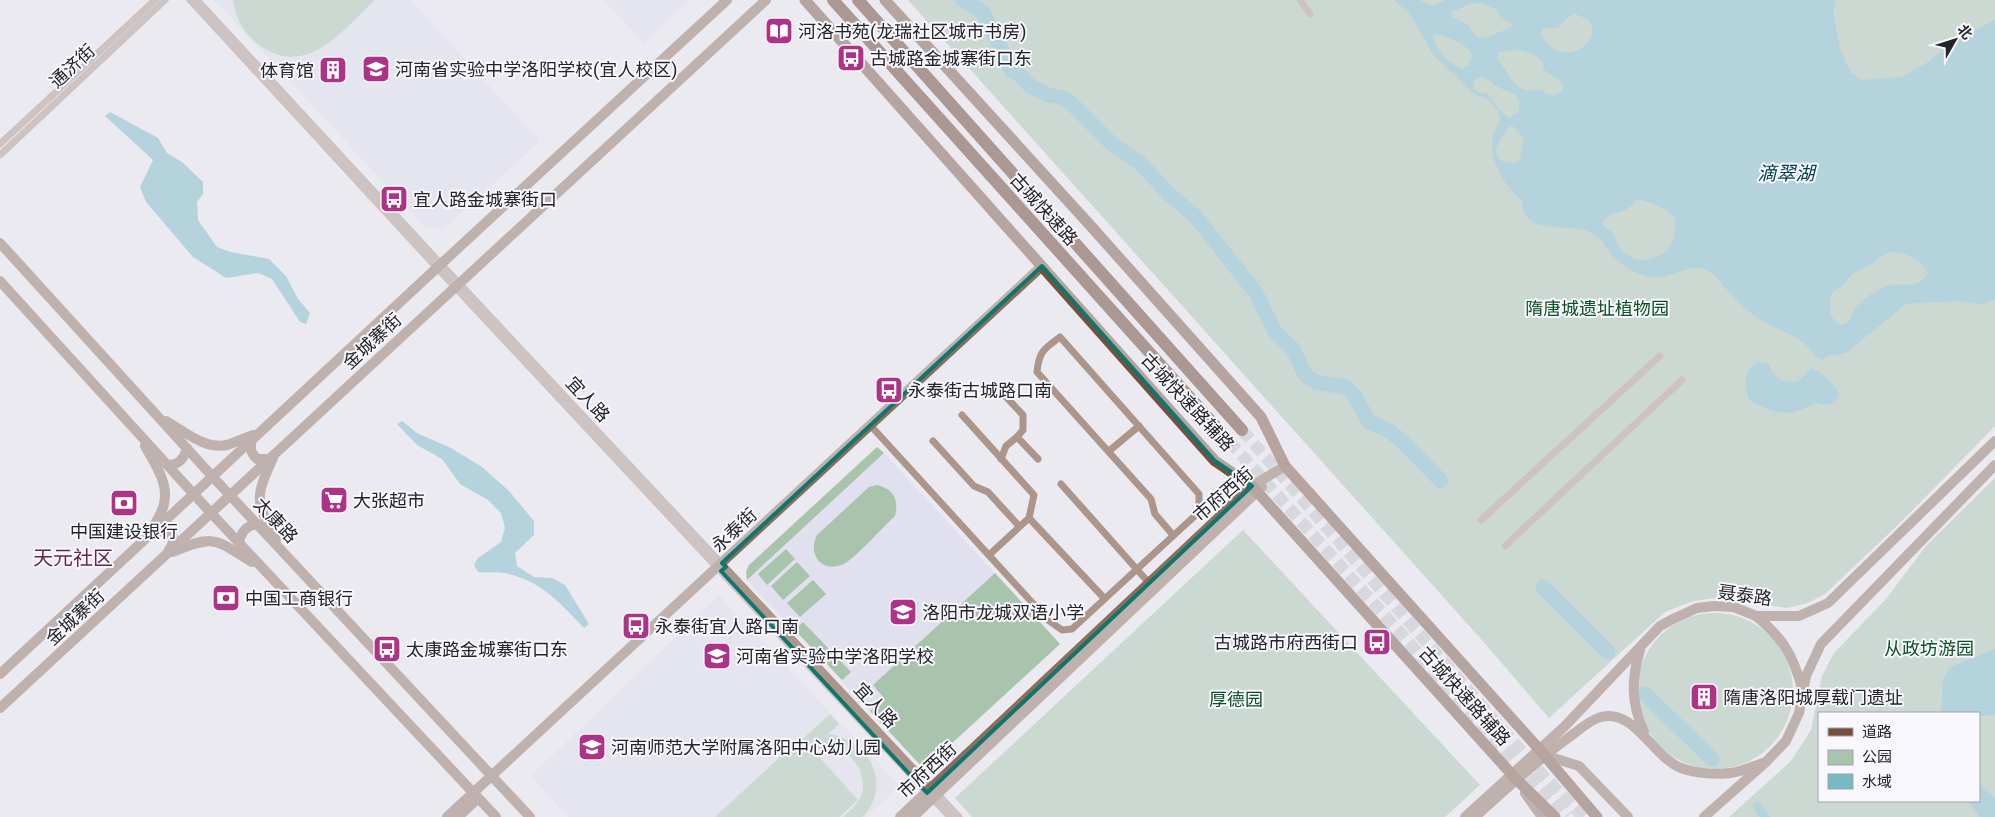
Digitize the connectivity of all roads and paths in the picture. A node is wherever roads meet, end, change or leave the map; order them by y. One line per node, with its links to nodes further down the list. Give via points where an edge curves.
1 (155, 0): 13 (street, 通济街)
2 (165, 0): 14 (street, 通济街)
3 (190, 0): 16 (street, 宜人路)
4 (197, 0): 16 (street, 宜人路)
5 (728, 0): 16 (main road, 金城寨街)
6 (766, 0): 19 (main road, 金城寨街)
7 (805, 0): 17 (main road, 古城快速路辅路)
8 (833, 0): 32 (highway, 古城快速路)
9 (858, 0): 28 (highway, 古城快速路)
10 (885, 0): 41 (main road, 古城快速路辅路, via 1261,417)
11 (1300, 0): 12 (street)
12 (1310, 14)
13 (0, 144)
14 (0, 155)
15 (0, 243): 23 (main road, 太康路)
16 (439, 266): 19 (street, 宜人路); 29 (main road, 金城寨街)
17 (1043, 268): 26 (main road, 永泰街); 44 (main road, 古城快速路辅路, via 1215,461)
18 (0, 281): 27 (main road)
19 (457, 285): 36 (main road, 金城寨街); 59 (street, 宜人路)
20 (1660, 356): 49 (street)
21 (1682, 380): 55 (street)
22 (994, 384): 30 (street, via 1023,415 1023,430)
23 (156, 415): 29 (main road, via 213,446); 34 (main road, 太康路)
24 (962, 415): 37 (street)
25 (1138, 426): 35 (street); 35 (street, via 1060,337 1046,348 1038,358 1036,372); 53 (street, via 1199,494 1199,512)
26 (872, 428): 58 (street); 59 (main road, 永泰街)
27 (136, 430): 39 (main road); 52 (main road, via 161,476 165,491 164,506)
28 (1242, 430)
29 (256, 436): 36 (main road, via 250,449 252,454 257,459); 42 (main road, 金城寨街)
30 (1017, 437): 37 (street, via 1006,446); 38 (street)
31 (933, 441): 51 (street, via 974,486 988,492)
32 (1229, 441)
33 (1995, 441): 64 (main road, 聂泰路, via 1828,604 1799,616)
34 (187, 448): 39 (main road, via 184,457 175,465); 42 (main road, 太康路)
35 (1108, 451): 53 (street, via 1151,499 1155,514)
36 (272, 456): 46 (main road, 金城寨街); 56 (main road, via 258,497)
37 (1001, 459): 48 (street, via 1034,495)
38 (1038, 459)
39 (168, 465): 45 (main road)
40 (1995, 465): 67 (main road, via 1820,644)
41 (1285, 466): 44 (main road, 市府西街); 70 (main road, 古城快速路辅路)
42 (212, 476): 45 (main road, 金城寨街); 46 (main road, 太康路)
43 (1061, 484): 61 (street)
44 (1255, 489): 62 (main road, 市府西街); 72 (main road, 古城快速路辅路); 74 (main road, 市府西街)
45 (194, 494): 47 (main road); 52 (main road, 金城寨街)
46 (230, 495): 47 (main road, 金城寨街); 50 (main road, 太康路)
47 (211, 512): 54 (main road); 57 (main road, 金城寨街)
48 (1030, 518): 51 (street); 63 (street)
49 (1480, 520)
50 (257, 524): 54 (main road, via 241,532); 56 (main road, 太康路)
51 (1019, 526): 58 (street)
52 (149, 535): 57 (main road, via 163,530 173,536 173,544); 66 (main road, 金城寨街)
53 (1173, 535): 61 (street)
54 (239, 542): 60 (main road)
55 (1505, 546)
56 (282, 551): 73 (main road, 太康路)
57 (167, 554): 60 (main road, via 198,541 212,540); 68 (main road, 金城寨街)
58 (989, 555): 63 (street, via 1048,620 1062,630 1072,629)
59 (722, 567): 73 (main road, 永泰街); 74 (street, 宜人路)
60 (264, 569): 75 (main road)
61 (1136, 569): 62 (street); 63 (street)
62 (1150, 583): 74 (main road, 市府西街)
63 (1104, 598)
64 (1756, 616): 65 (main road, 聂泰路, via 1734,607 1697,608 1660,626); 67 (main road, via 1786,647)
65 (1642, 646): 69 (main road, via 1634,670 1633,692 1637,718); 70 (main road, 聂泰路)
66 (0, 674)
67 (1803, 691): 71 (main road, via 1799,713 1786,741)
68 (0, 708)
69 (1648, 742): 70 (main road, via 1632,724 1615,717 1601,717); 71 (main road, via 1681,768 1706,773 1731,773)
70 (1542, 752): 72 (main road); 88 (main road, 古城快速路辅路); 89 (main road, via 1580,766)
71 (1766, 762): 90 (main road)
72 (1514, 776): 84 (main road); 85 (main road); 86 (main road); 87 (main road, 古城快速路辅路)
73 (494, 778): 75 (main road, 永泰街); 79 (main road, 太康路)
74 (933, 793): 80 (main road, 市府西街); 81 (main road, 市府西街); 82 (street, 宜人路); 83 (street, 宜人路)
75 (476, 795): 76 (main road, 永泰街); 77 (main road, 永泰街); 78 (main road)
76 (447, 817)
77 (458, 817)
78 (496, 817)
79 (530, 817)
80 (900, 817)
81 (913, 817)
82 (950, 817)
83 (959, 817)
84 (1465, 817)
85 (1476, 817)
86 (1542, 817)
87 (1555, 817)
88 (1597, 817)
89 (1628, 817)
90 (1704, 817)

